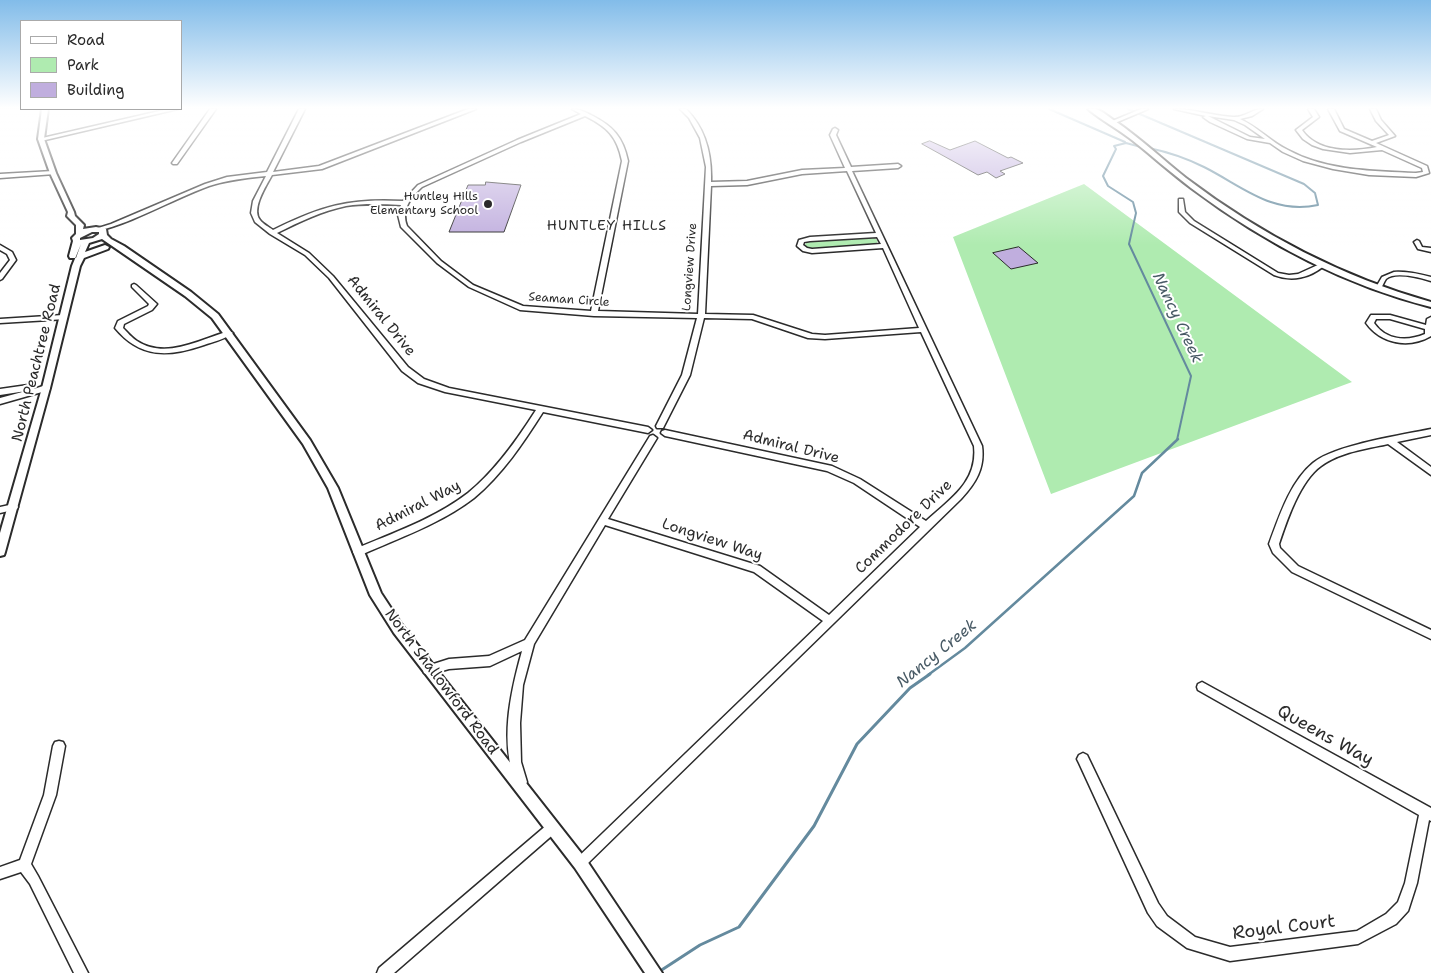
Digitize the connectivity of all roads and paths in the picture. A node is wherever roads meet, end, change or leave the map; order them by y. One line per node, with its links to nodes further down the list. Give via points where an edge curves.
1 (46, 154): 15 (street, North Peachtree Road)
2 (181, 154): 12 (street)
3 (280, 154): 16 (street, Admiral Drive)
4 (355, 154): 16 (street, via 309,171)
5 (491, 154): 20 (street, via 434,179 414,192)
6 (624, 154): 40 (street)
7 (706, 154): 18 (street, Longview Drive)
8 (842, 154): 14 (street, Commodore Drive)
9 (1153, 154): 34 (street, via 1233,215)
10 (1293, 154): 11 (street, via 1350,171 1426,173 1419,164)
11 (1397, 154)
12 (175, 163)
13 (898, 166): 14 (street)
14 (849, 169): 18 (street, via 794,173 748,183); 24 (street, Commodore Drive)
15 (53, 173): 17 (street); 21 (street, North Peachtree Road)
16 (270, 174): 22 (street, via 207,185); 23 (street, Admiral Drive, via 256,201 254,213)
17 (0, 176)
18 (710, 184): 41 (street, Longview Drive)
19 (1181, 200): 34 (street, via 1181,209 1186,217 1276,274 1297,278)
20 (405, 203): 23 (street, via 367,202 336,207); 40 (street, Seaman Circle, via 401,220 408,232 439,262 471,286 522,308)
21 (72, 212): 22 (street, North Peachtree Road); 25 (street, North Peachtree Road, via 72,218 80,226)
22 (100, 231): 25 (street); 26 (street); 32 (street, North Shallowford Road, via 107,241)
23 (272, 233): 52 (street, Admiral Drive, via 306,254 331,276 405,369 421,381 448,390)
24 (879, 234): 28 (street, Commodore Drive); 28 (street, via 810,239 801,241 800,246 812,251)
25 (78, 238): 26 (street); 33 (street, North Peachtree Road, via 73,263)
26 (89, 242): 30 (street, North Shallowford Road); 33 (street, North Peachtree Road, via 81,249)
27 (1417, 242): 31 (street, via 1420,248)
28 (884, 246): 46 (street, Commodore Drive)
29 (0, 247): 35 (street, via 10,253 13,260)
30 (105, 247): 32 (street, North Shallowford Road); 33 (street)
31 (1431, 250)
32 (128, 253): 47 (street, North Shallowford Road, via 203,306)
33 (78, 262): 42 (street, North Peachtree Road)
34 (1322, 265): 38 (street)
35 (0, 278)
36 (1431, 279): 38 (street, via 1412,274 1390,275)
37 (134, 286): 47 (street, via 153,304 118,328 140,346 159,350 187,348)
38 (1378, 288): 39 (street)
39 (1431, 305)
40 (594, 314): 41 (street, Seaman Circle)
41 (701, 315): 46 (street, Seaman Circle, via 761,319 793,332 825,337); 53 (street, Longview Drive, via 686,375)
42 (63, 317): 44 (street); 48 (street, North Peachtree Road)
43 (1431, 319): 45 (street)
44 (0, 321)
45 (1430, 328): 45 (street, via 1426,337 1402,341 1383,336 1370,323 1374,317 1382,316)
46 (923, 330): 61 (street, Commodore Drive, via 978,446 979,462 975,477 966,488)
47 (229, 334): 63 (street, North Shallowford Road, via 324,470)
48 (46, 388): 49 (street); 58 (street, North Peachtree Road)
49 (31, 391): 50 (street, via 28,388); 51 (street)
50 (0, 392)
51 (0, 401)
52 (541, 408): 55 (street, Admiral Drive); 63 (street, Admiral Way, via 491,475 471,495 440,514)
53 (663, 430): 55 (street, via 662,437); 61 (street, Admiral Drive, via 829,468 857,481)
54 (1431, 432): 56 (street)
55 (651, 434): 60 (street)
56 (1390, 442): 57 (street); 65 (street, via 1339,454 1318,463 1306,475 1274,544 1295,569)
57 (1431, 472)
58 (14, 507): 59 (street); 62 (street, North Peachtree Road)
59 (0, 510)
60 (602, 521): 64 (street, Longview Way, via 757,569); 66 (street)
61 (926, 526): 64 (street, Commodore Drive)
62 (0, 552)
63 (358, 552): 67 (street, North Shallowford Road, via 376,595)
64 (829, 620): 74 (street, Commodore Drive)
65 (1431, 636)
66 (529, 643): 67 (street, via 490,661 449,664); 71 (street, via 518,685 514,724 515,762)
67 (428, 670): 71 (street, North Shallowford Road)
68 (1202, 687): 72 (street, Queens Way)
69 (59, 746): 75 (street, via 50,795)
70 (1083, 759): 72 (street, Royal Court, via 1162,921 1192,943 1230,954 1358,937 1391,919 1403,906)
71 (522, 787): 73 (street, North Shallowford Road)
72 (1428, 814)
73 (552, 828): 74 (street, North Shallowford Road); 79 (street)
74 (580, 863): 77 (street, North Shallowford Road)
75 (24, 865): 76 (street); 78 (street)
76 (0, 873)
77 (652, 970)
78 (81, 973)
79 (384, 973)

